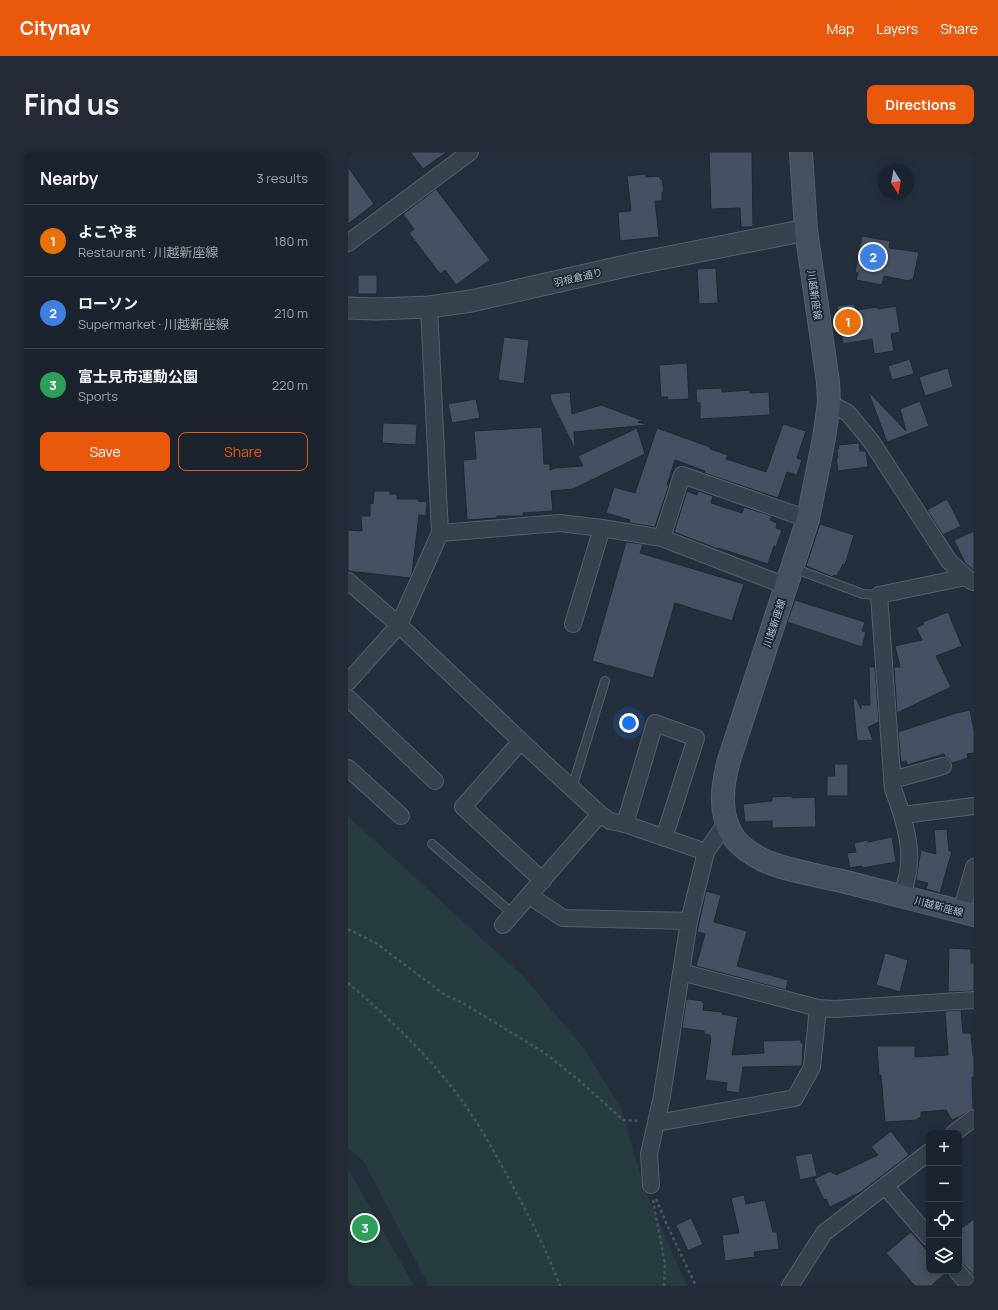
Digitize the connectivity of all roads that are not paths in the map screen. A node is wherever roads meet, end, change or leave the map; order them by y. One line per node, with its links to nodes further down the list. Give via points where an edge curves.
1 (470, 152): 4 (street)
2 (801, 152): 3 (main road, 川越新座線)
3 (806, 230): 5 (street, 羽根倉通り); 7 (main road, 川越新座線)
4 (348, 242)
5 (429, 307): 6 (street, 羽根倉通り); 10 (street)
6 (348, 308)
7 (829, 403): 8 (main road, 川越新座線); 13 (street, via 848,414 871,441 949,561)
8 (808, 518): 11 (street, via 682,475); 12 (main road, 川越新座線)
9 (602, 528): 10 (street, via 560,524); 11 (street); 16 (street)
10 (440, 533): 17 (street)
11 (662, 538): 12 (street)
12 (789, 577): 15 (lane, via 863,594); 31 (main road, 川越新座線, via 723,783 722,804)
13 (970, 580): 15 (street)
14 (348, 581): 17 (street)
15 (879, 594): 24 (street)
16 (573, 624)
17 (398, 625): 19 (street); 21 (street)
18 (605, 681): 26 (lane)
19 (348, 682)
20 (348, 698): 25 (street)
21 (521, 741): 26 (street); 37 (street, via 463,807)
22 (943, 766): 24 (street)
23 (348, 768): 30 (street)
24 (892, 780): 29 (street)
25 (435, 781)
26 (572, 788): 28 (street)
27 (974, 806): 29 (street)
28 (600, 814): 32 (street, via 610,821); 37 (street)
29 (902, 815): 39 (street, via 910,860)
30 (401, 816)
31 (726, 823): 35 (street); 39 (main road, 川越新座線, via 735,839 763,860)
32 (625, 824): 33 (street); 33 (street, via 655,723 696,738)
33 (664, 838): 35 (street)
34 (432, 844): 41 (lane)
35 (706, 852): 42 (street)
36 (974, 867): 40 (street)
37 (543, 881): 38 (street)
38 (530, 896): 41 (street); 42 (street, via 563,918)
39 (902, 896): 40 (main road, 川越新座線)
40 (967, 914)
41 (508, 920)
42 (689, 922): 43 (street)
43 (681, 972): 45 (street); 47 (street)
44 (974, 1000): 45 (street)
45 (818, 1008): 47 (street, via 812,1067 795,1098)
46 (974, 1118): 48 (street)
47 (657, 1123): 50 (street, via 649,1154)
48 (958, 1130)
49 (926, 1154): 51 (street)
50 (651, 1185)
51 (885, 1186): 52 (street); 54 (street, via 824,1233)
52 (926, 1234)
53 (960, 1274): 55 (street)
54 (790, 1286)
55 (970, 1286)

